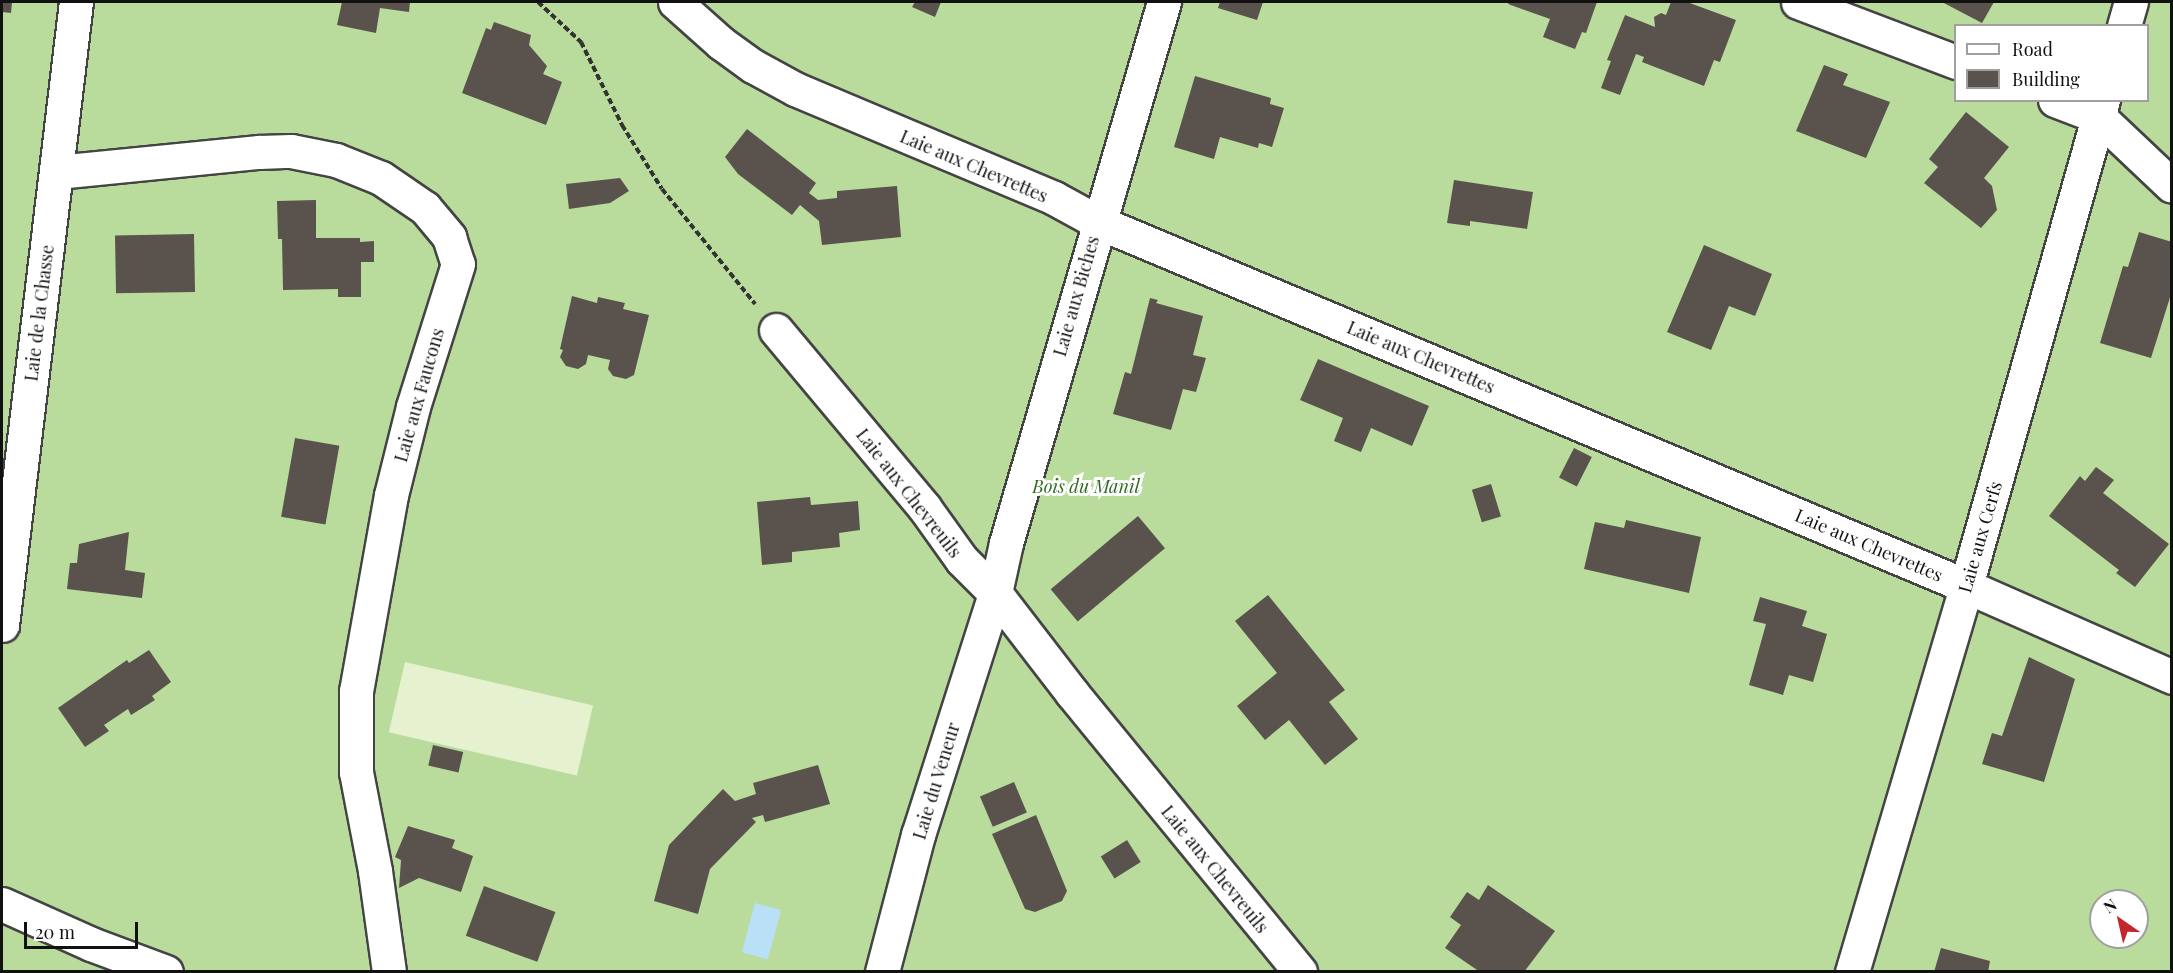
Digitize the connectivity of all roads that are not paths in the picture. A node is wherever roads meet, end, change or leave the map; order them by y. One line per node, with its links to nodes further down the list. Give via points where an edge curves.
1 (76, 2): 10 (street, Laie de la Chasse)
2 (1164, 2): 12 (street, Laie aux Biches)
3 (1798, 2): 7 (street)
4 (2131, 2): 6 (street)
5 (680, 7): 12 (street, Laie aux Chevrettes, via 753,66 795,89 1054,198)
6 (2125, 24)
7 (1954, 61)
8 (2065, 102): 9 (street)
9 (2101, 109): 11 (street); 14 (street, Laie aux Cerfs)
10 (57, 172): 16 (street, Laie de la Chasse); 20 (street, Laie aux Faucons, via 291,151 336,160 381,178 425,208 448,237 458,264 413,407 391,495 356,691 356,772)
11 (2172, 186)
12 (1098, 222): 14 (street, Laie aux Chevrettes); 15 (street, Laie aux Biches, via 1005,543)
13 (776, 330): 15 (street, Laie aux Chevreuils, via 924,507 962,560)
14 (1966, 586): 17 (street, Laie aux Chevrettes); 23 (street, Laie aux Cerfs)
15 (995, 592): 21 (street, Laie du Veneur, via 918,835); 22 (street, Laie aux Chevreuils, via 1072,693)
16 (2, 625)
17 (2172, 677)
18 (2, 904): 19 (street)
19 (166, 972)
20 (389, 972)
21 (882, 972)
22 (1300, 972)
23 (1852, 972)

